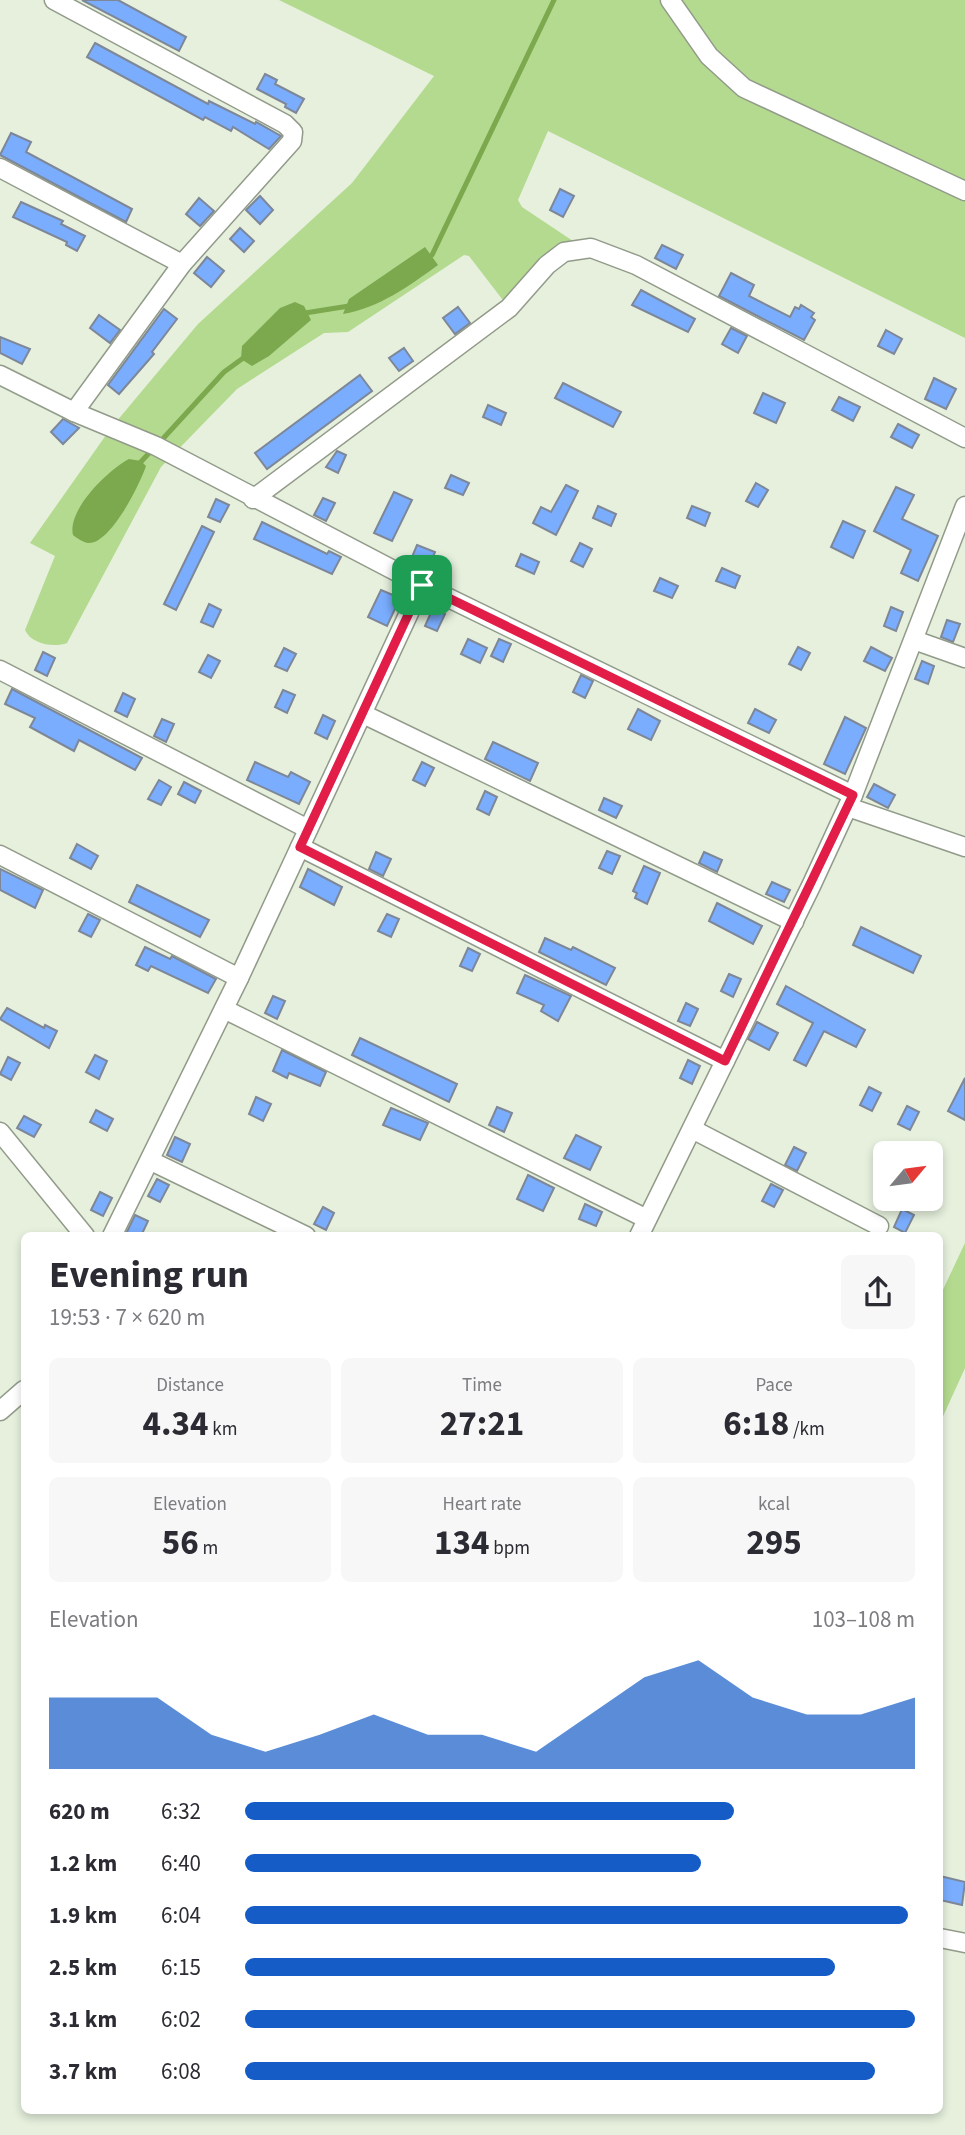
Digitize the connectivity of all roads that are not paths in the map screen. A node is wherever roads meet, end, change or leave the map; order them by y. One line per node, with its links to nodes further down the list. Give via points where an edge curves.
1 (54, 0): 5 (street, via 293,132 292,141)
2 (670, 0): 4 (street, via 709,56 744,88)
3 (0, 168): 5 (street)
4 (965, 191)
5 (182, 264): 7 (street)
6 (0, 375): 7 (street)
7 (74, 412): 9 (street, via 156,446)
8 (965, 438): 9 (street, via 627,260 582,247 555,258 509,308)
9 (253, 499): 11 (street)
10 (964, 512): 12 (street)
11 (422, 585): 15 (street); 16 (street)
12 (914, 640): 13 (street); 16 (street)
13 (965, 658)
14 (0, 670): 17 (street)
15 (363, 714): 17 (street); 21 (street)
16 (850, 801): 19 (street); 21 (street)
17 (309, 829): 18 (street)
18 (300, 847): 22 (street); 24 (street)
19 (965, 847)
20 (0, 855): 22 (street)
21 (794, 922): 24 (street)
22 (239, 978): 23 (street)
23 (224, 1009): 27 (street); 29 (street)
24 (725, 1061): 25 (street)
25 (692, 1129): 28 (street); 29 (street)
26 (0, 1132): 30 (street)
27 (151, 1161): 31 (street); 32 (street)
28 (879, 1226)
29 (643, 1227)
30 (82, 1232)
31 (114, 1232)
32 (298, 1232)
33 (21, 1393): 34 (street)
34 (0, 1411)
35 (943, 1939): 36 (street)
36 (965, 1943)

